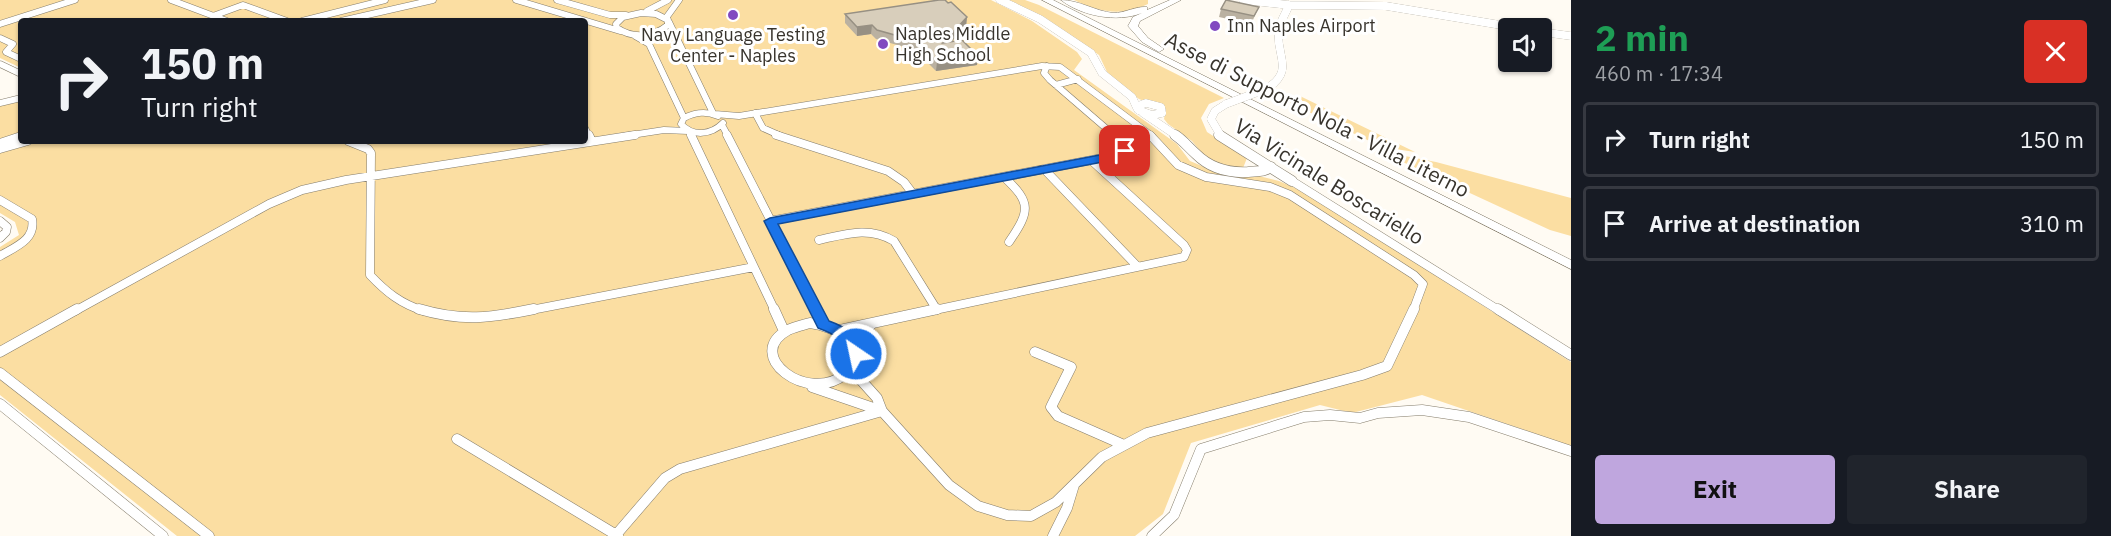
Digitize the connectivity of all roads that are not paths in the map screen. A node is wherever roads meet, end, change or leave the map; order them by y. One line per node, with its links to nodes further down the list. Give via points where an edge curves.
1 (75, 0): 22 (street)
2 (171, 0): 21 (street)
3 (385, 0): 16 (street)
4 (433, 0): 18 (street)
5 (516, 0): 27 (street)
6 (557, 0): 20 (street, via 610,15)
7 (668, 0): 19 (street)
8 (679, 0): 29 (street)
9 (1000, 0): 69 (street, via 1040,19 1091,53 1102,73 1132,97 1140,110 1183,140 1204,162 1227,171)
10 (1035, 0): 33 (highway)
11 (1046, 0): 33 (highway, Asse di Supporto Nola - Villa Literno)
12 (1062, 0): 13 (highway, via 1098,13 1117,15 1135,14); 40 (highway, Asse di Supporto Nola - Villa Literno)
13 (1154, 0)
14 (1176, 0): 40 (highway, via 1141,15 1133,26 1145,40)
15 (1244, 0): 17 (street)
16 (368, 2): 18 (street); 25 (street)
17 (1289, 5): 32 (street, via 1386,6); 67 (street, Via Vicinale Boscariello, bridge, via 1279,32 1284,72 1280,80 1217,109 1211,120 1224,138)
18 (387, 9): 26 (street)
19 (641, 13): 20 (street); 29 (street)
20 (630, 15): 34 (street, via 616,24)
21 (213, 16): 23 (street); 24 (street, via 243,5)
22 (20, 18)
23 (219, 18)
24 (279, 18)
25 (312, 18)
26 (353, 18)
27 (576, 18)
28 (18, 19): 31 (street)
29 (667, 20): 36 (street, via 664,28 652,33); 50 (street)
30 (588, 21): 34 (street)
31 (0, 24)
32 (1498, 25)
33 (1105, 30): 82 (highway, Asse di Supporto Nola - Villa Literno)
34 (620, 31): 36 (street)
35 (1552, 33): 37 (street)
36 (629, 34): 53 (street, via 649,44)
37 (1571, 36)
38 (0, 38): 39 (street, via 13,44 6,52)
39 (18, 58)
40 (1179, 60): 81 (highway, Asse di Supporto Nola - Villa Literno)
41 (0, 64): 45 (street)
42 (1047, 66): 43 (street); 44 (street); 47 (street, via 1044,73)
43 (1020, 70): 47 (street); 51 (street)
44 (1069, 71): 46 (street); 47 (street)
45 (18, 73)
46 (1078, 79): 47 (street); 100 (street, via 1157,140 1178,165 1206,177 1270,187 1290,195 1423,284 1387,366 1147,433)
47 (1050, 80): 66 (street, via 1126,147 1123,154)
48 (18, 98): 49 (street)
49 (0, 103)
50 (714, 113): 52 (street); 53 (street, via 694,113); 54 (street)
51 (755, 113): 52 (street); 73 (street, via 771,134 888,171)
52 (739, 116): 54 (street)
53 (683, 119): 55 (street); 56 (street, via 682,127)
54 (722, 124): 56 (street, via 709,132); 76 (street)
55 (664, 130): 56 (street); 59 (street)
56 (689, 131): 84 (street)
57 (588, 134): 59 (street)
58 (18, 137): 61 (street)
59 (592, 141): 60 (street)
60 (588, 142)
61 (0, 143)
62 (18, 144): 65 (street)
63 (356, 144): 70 (street, via 371,153)
64 (573, 144): 70 (street)
65 (0, 149)
66 (1091, 160): 68 (street); 83 (street, via 1187,250 1184,256)
67 (1271, 167): 69 (street); 72 (street, Via Vicinale Boscariello)
68 (1044, 169): 71 (street); 83 (street)
69 (1252, 171): 72 (street)
70 (372, 176): 84 (street, via 370,274 386,292 407,306 448,318 495,317); 91 (street, via 302,190 269,204)
71 (1004, 177): 73 (street); 79 (street, via 1020,192 1027,207)
72 (1293, 181): 93 (street, Via Vicinale Boscariello)
73 (913, 194): 76 (street)
74 (0, 200): 80 (street, via 32,219 34,226 31,236)
75 (0, 221): 77 (street, via 7,227)
76 (770, 221): 87 (street)
77 (0, 238)
78 (819, 240): 85 (street, via 861,231 884,234 894,241)
79 (1010, 242)
80 (0, 256)
81 (1571, 257)
82 (1571, 265)
83 (1137, 266): 85 (street)
84 (754, 267): 89 (street)
85 (937, 310): 86 (street)
86 (874, 323): 88 (street); 90 (street, via 861,332)
87 (824, 324): 88 (street); 89 (street)
88 (840, 330): 90 (street)
89 (784, 331): 96 (street, via 771,348 771,357 784,375)
90 (854, 347): 94 (street)
91 (0, 352)
92 (1035, 352): 100 (street, via 1071,367 1052,411)
93 (1571, 355)
94 (851, 369): 96 (street, via 833,381); 98 (street, via 877,398)
95 (0, 373): 104 (street)
96 (796, 381): 98 (street)
97 (0, 404): 103 (street)
98 (882, 411): 102 (street, via 949,484 978,506 1007,515 1031,516 1056,502); 105 (street, via 680,469 665,478)
99 (457, 439): 105 (street)
100 (1124, 445): 102 (street, via 1102,457)
101 (1571, 451): 107 (street, via 1444,412 1404,410 1360,418 1304,417 1201,449 1174,515)
102 (1074, 485): 106 (street)
103 (163, 536)
104 (209, 536)
105 (616, 536)
106 (1053, 536)
107 (1152, 536)

